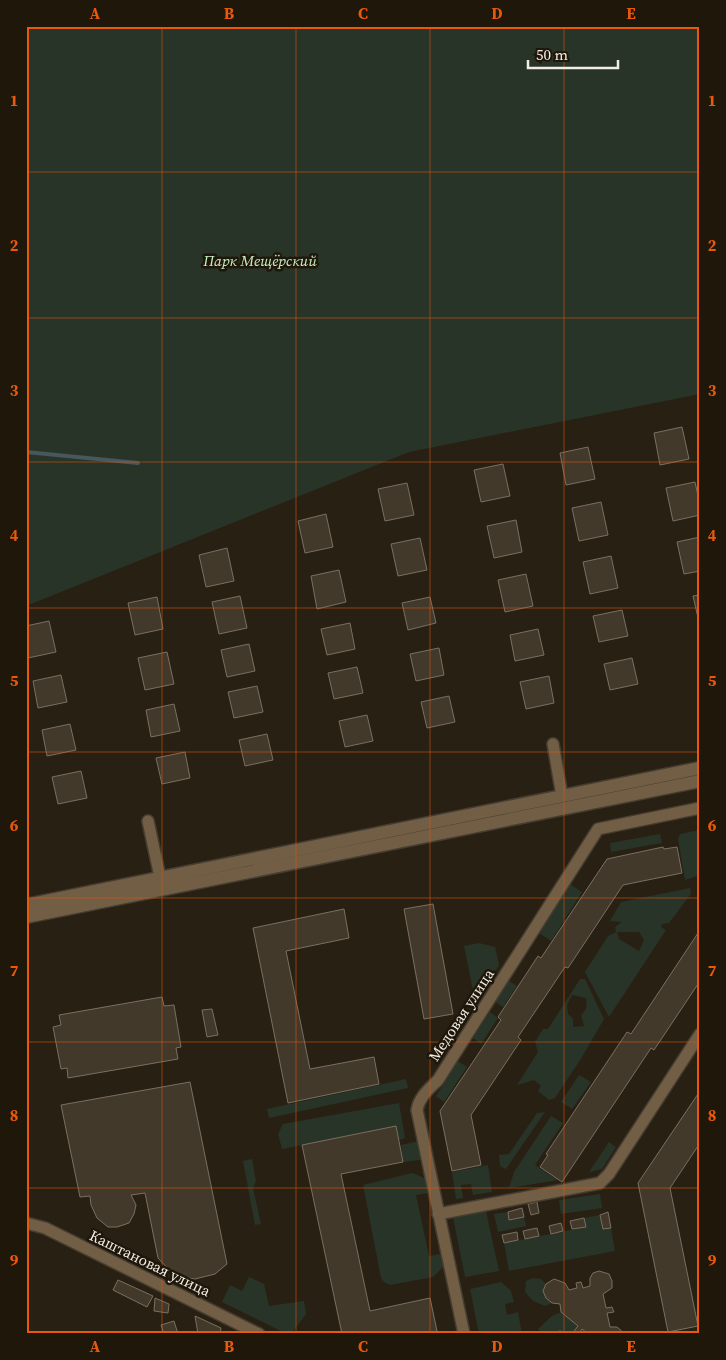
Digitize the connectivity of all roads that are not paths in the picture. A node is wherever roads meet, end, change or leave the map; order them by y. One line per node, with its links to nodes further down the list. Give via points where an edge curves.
1 (553, 744): 4 (street)
2 (700, 768): 4 (street)
3 (700, 781): 9 (street)
4 (562, 796): 7 (street)
5 (700, 808): 11 (street, Медовая улица, via 598,829 438,1080 423,1096 417,1110)
6 (148, 821): 7 (street)
7 (160, 878): 8 (street)
8 (26, 905)
9 (26, 918)
10 (700, 1034): 11 (street, via 600,1183)
11 (438, 1214): 14 (street, Медовая улица)
12 (26, 1223): 13 (street, Каштановая улица, via 45,1228)
13 (259, 1334)
14 (464, 1334)

